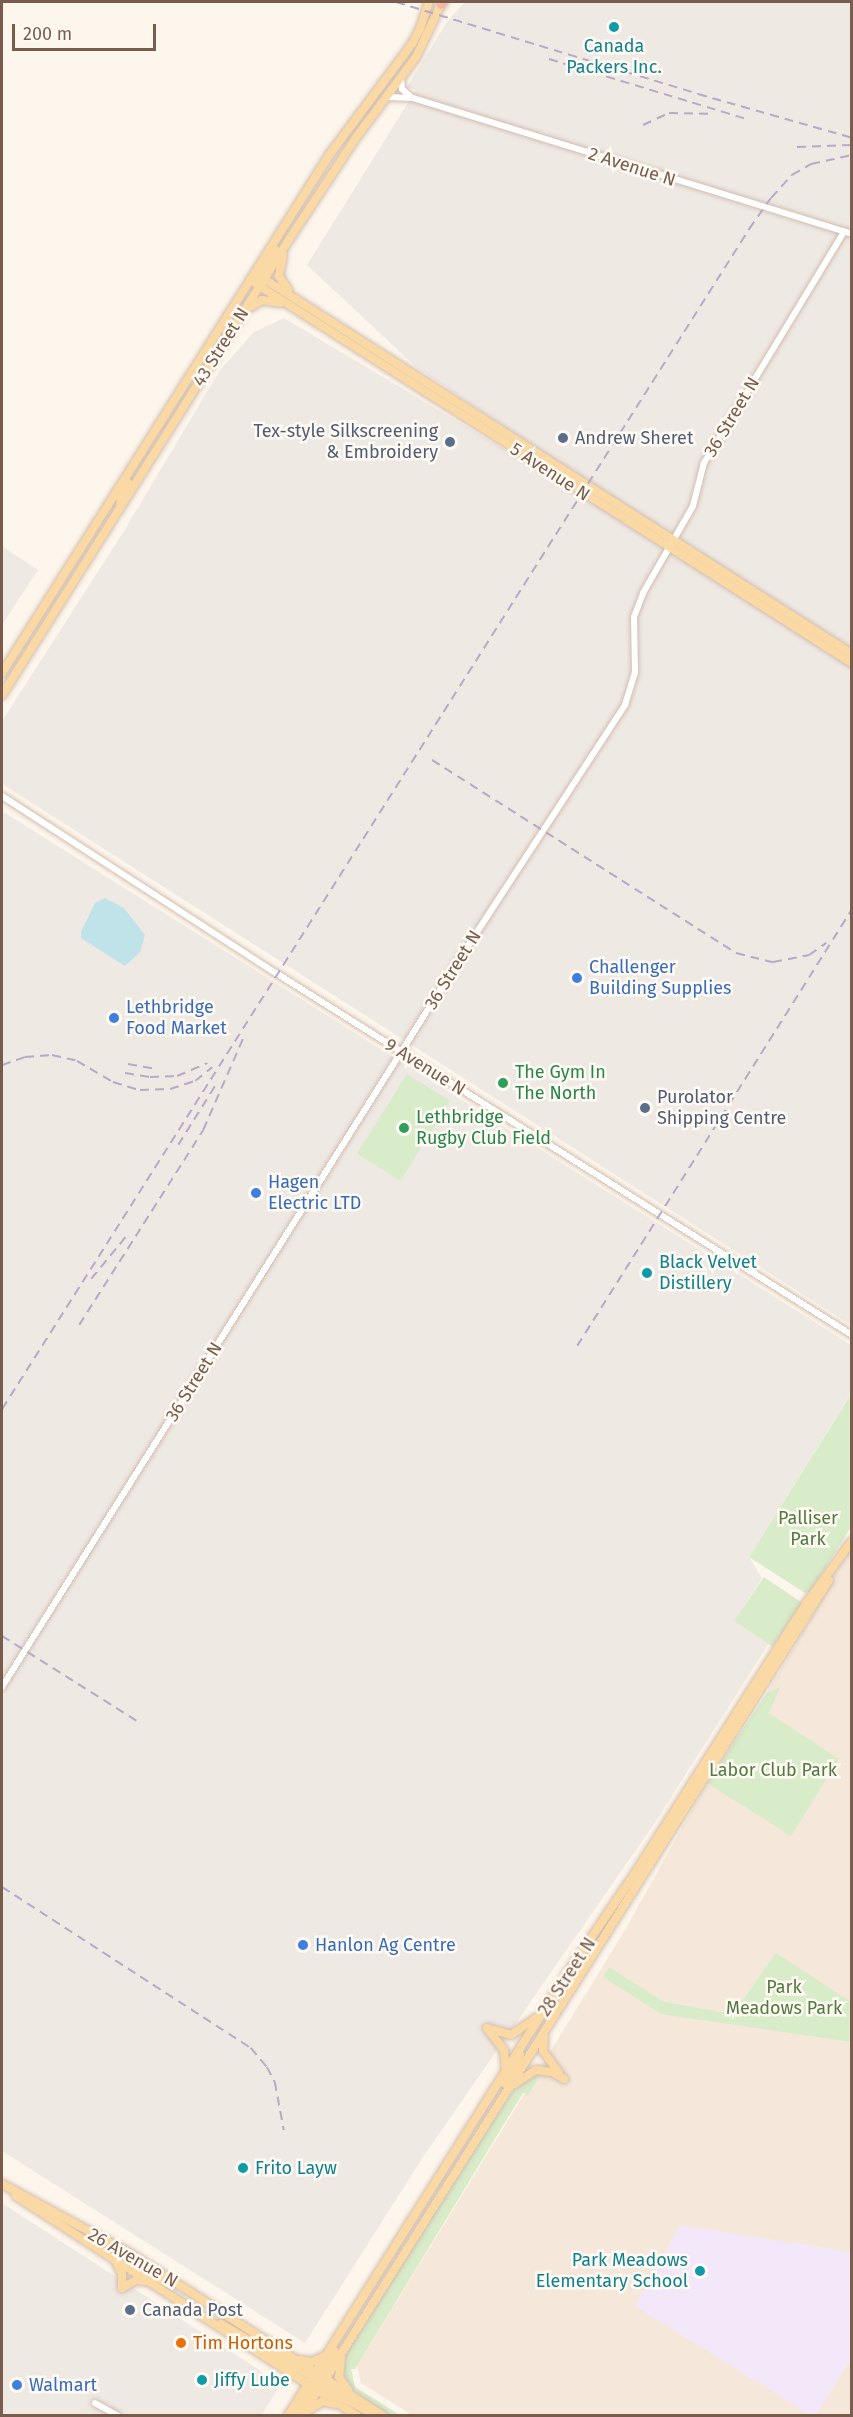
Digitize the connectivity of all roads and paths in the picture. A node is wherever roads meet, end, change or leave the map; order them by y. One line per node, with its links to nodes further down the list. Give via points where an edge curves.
1 (429, 2): 9 (main road, 43 Street N, via 412,44 347,129)
2 (442, 2): 3 (main road, 43 Street N, via 426,40)
3 (401, 78): 4 (main road, 43 Street N); 5 (street, via 402,89)
4 (387, 97): 5 (street, 2 Avenue N); 8 (main road, 43 Street N)
5 (413, 98): 6 (street, 2 Avenue N)
6 (843, 232): 7 (street, 2 Avenue N); 15 (street, 36 Street N, via 704,464 693,506)
7 (852, 234)
8 (290, 238): 9 (main road, 43 Street N); 10 (main road, via 278,272)
9 (257, 279): 10 (main road, 5 Avenue N); 11 (main road, 5 Avenue N); 12 (main road, 43 Street N); 13 (main road, 43 Street N)
10 (295, 298): 15 (main road, 5 Avenue N)
11 (298, 311): 12 (main road, via 274,300 262,300); 15 (main road, 5 Avenue N)
12 (244, 312): 14 (main road, 43 Street N)
13 (157, 428): 14 (main road, via 121,495); 18 (main road, 43 Street N)
14 (120, 508): 19 (main road, 43 Street N)
15 (670, 544): 16 (main road, 5 Avenue N); 17 (main road, 5 Avenue N); 21 (street, 36 Street N, via 634,617 635,673 625,705)
16 (852, 654)
17 (852, 663)
18 (2, 673)
19 (2, 695)
20 (2, 796): 21 (street, 9 Avenue N)
21 (402, 1052): 22 (street, 9 Avenue N); 24 (street, 36 Street N)
22 (852, 1335)
23 (851, 1542): 25 (main road, 28 Street N, via 808,1601); 27 (main road, 28 Street N)
24 (2, 1687)
25 (570, 1969): 26 (main road, 28 Street N); 29 (main road, via 529,2048)
26 (546, 2008): 28 (main road, 28 Street N); 30 (main road, via 518,2033 511,2035 487,2028 506,2054)
27 (551, 2022): 29 (main road, 28 Street N); 31 (main road, via 542,2043 543,2051 564,2079 536,2070)
28 (520, 2050): 30 (main road, 28 Street N); 32 (main road, via 517,2065)
29 (529, 2056): 31 (main road, 28 Street N)
30 (506, 2072): 39 (main road, 28 Street N)
31 (506, 2092): 32 (main road, 28 Street N)
32 (484, 2129): 40 (main road, 28 Street N)
33 (2, 2185): 34 (main road, 26 Avenue N); 37 (main road, 26 Avenue N, via 131,2254)
34 (116, 2260): 35 (main road, 26 Avenue N); 36 (main road, via 122,2288 136,2280)
35 (132, 2271): 36 (main road, 26 Avenue N); 37 (main road, via 141,2269)
36 (150, 2282): 38 (main road, 26 Avenue N)
37 (213, 2307): 42 (main road, 26 Avenue N)
38 (191, 2309): 43 (main road, 26 Avenue N); 44 (main road, via 236,2331)
39 (356, 2309): 41 (main road, 28 Street N); 44 (main road)
40 (344, 2348): 44 (main road, 28 Street N); 46 (main road, via 338,2368 342,2386)
41 (326, 2355): 42 (main road, via 308,2362); 44 (main road, 28 Street N)
42 (289, 2356): 44 (main road, 26 Avenue N)
43 (290, 2373): 44 (main road, 26 Avenue N); 47 (main road, via 296,2380)
44 (316, 2381): 46 (main road, 26 Avenue N); 47 (main road, 28 Street N); 48 (main road, 26 Avenue N); 51 (main road); 52 (main road, 28 Street N); 54 (main road)
45 (95, 2403): 49 (street)
46 (363, 2403): 55 (main road, 26 Avenue N)
47 (294, 2406): 50 (main road, 28 Street N)
48 (341, 2406): 52 (main road, via 323,2401); 53 (main road, 26 Avenue N)
49 (118, 2415)
50 (288, 2415)
51 (295, 2415)
52 (302, 2415)
53 (357, 2415)
54 (375, 2415)
55 (383, 2415)

